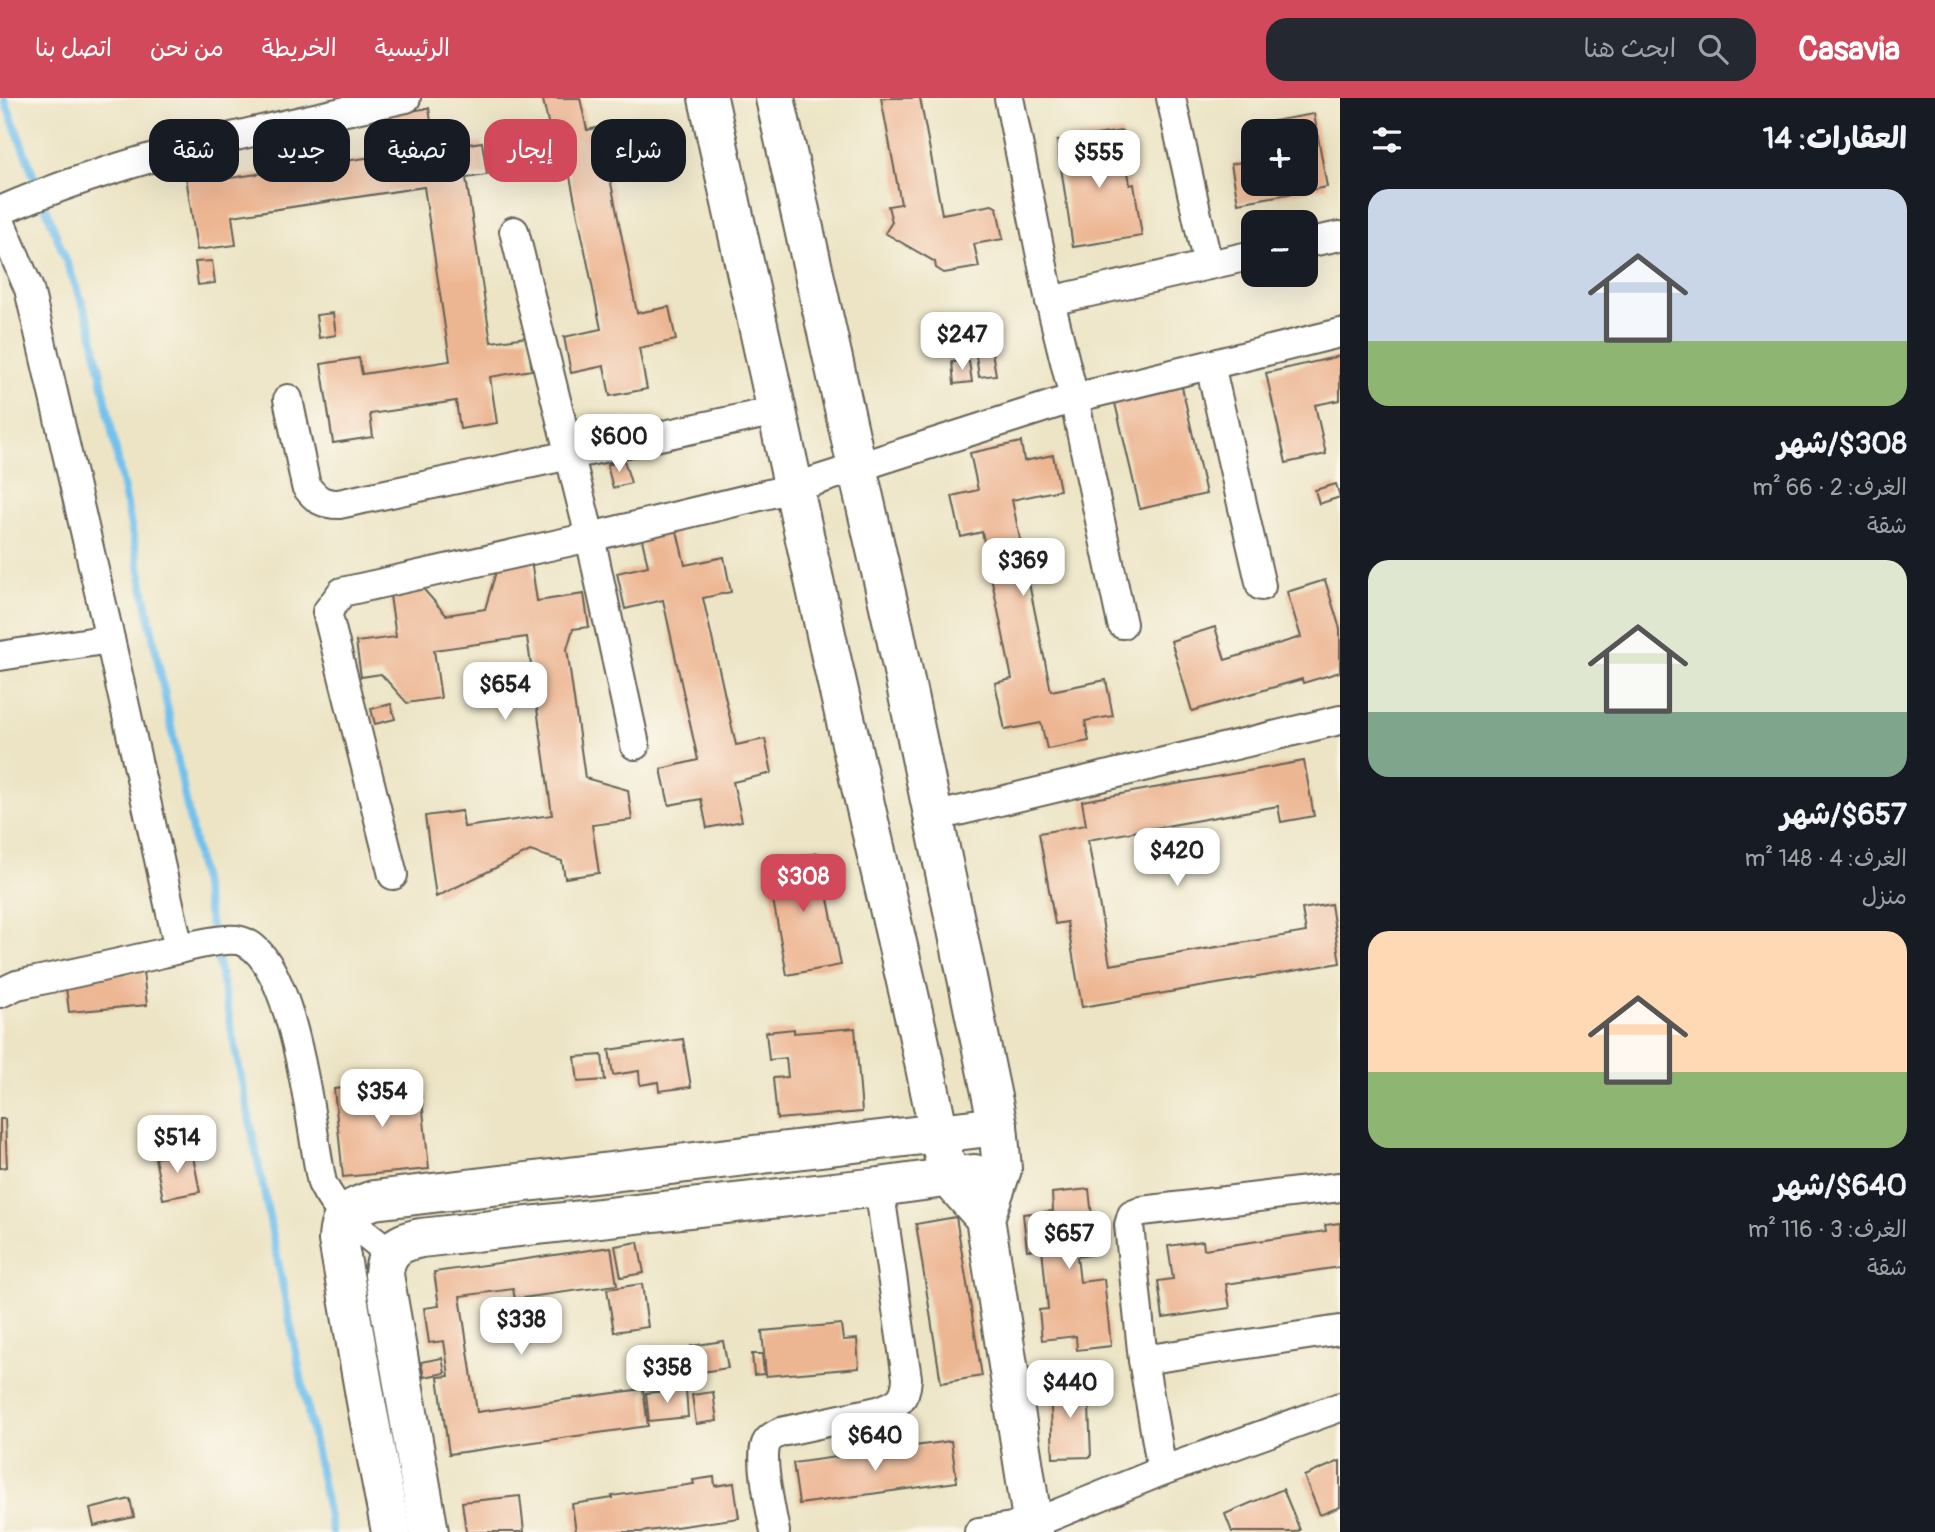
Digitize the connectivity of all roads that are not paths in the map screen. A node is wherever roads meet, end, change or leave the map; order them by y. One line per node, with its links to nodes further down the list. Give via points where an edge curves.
1 (406, 98): 6 (street, via 179,150)
2 (708, 98): 18 (street)
3 (775, 98): 20 (street)
4 (1009, 98): 13 (street)
5 (1171, 98): 12 (street)
6 (0, 211)
7 (0, 221): 25 (street, via 29,289)
8 (514, 231): 19 (street)
9 (1340, 236): 10 (street)
10 (1318, 241)
11 (1241, 258): 12 (street)
12 (1208, 265): 13 (street)
13 (1050, 300): 16 (street)
14 (1340, 333): 15 (street)
15 (1210, 365): 16 (street); 23 (street)
16 (1074, 398): 20 (street); 24 (street)
17 (288, 399): 19 (street, via 306,486 324,504)
18 (777, 411): 19 (street); 21 (street)
19 (568, 455): 22 (street)
20 (857, 467): 21 (street); 29 (street)
21 (793, 488): 22 (street); 34 (street)
22 (590, 537): 28 (street); 30 (street, via 342,592 327,612)
23 (1261, 586)
24 (1122, 624)
25 (110, 639): 26 (street); 31 (street)
26 (0, 656)
27 (1340, 720): 29 (street)
28 (635, 745)
29 (933, 817): 33 (street)
30 (393, 875)
31 (202, 945): 32 (street, via 17,985); 39 (street, via 237,940 256,948 263,957 286,1002 295,1035 322,1183)
32 (0, 993)
33 (998, 1126): 34 (street); 35 (street)
34 (939, 1134): 36 (street); 39 (street, via 374,1200)
35 (1002, 1170): 36 (street); 40 (street)
36 (948, 1178): 37 (street); 40 (street)
37 (879, 1187): 41 (street, via 421,1238); 49 (street, via 906,1391 891,1406 780,1432 765,1443)
38 (1340, 1187): 43 (street, via 1132,1215 1129,1225)
39 (344, 1216): 41 (street); 47 (street, via 338,1226 340,1256)
40 (985, 1217): 46 (street)
41 (390, 1253): 48 (street, via 384,1275)
42 (1340, 1330): 43 (street)
43 (1143, 1360): 45 (street)
44 (1340, 1407): 45 (street)
45 (1162, 1471): 46 (street)
46 (1033, 1528): 50 (street)
47 (391, 1532)
48 (429, 1532)
49 (775, 1532)
50 (979, 1532)

